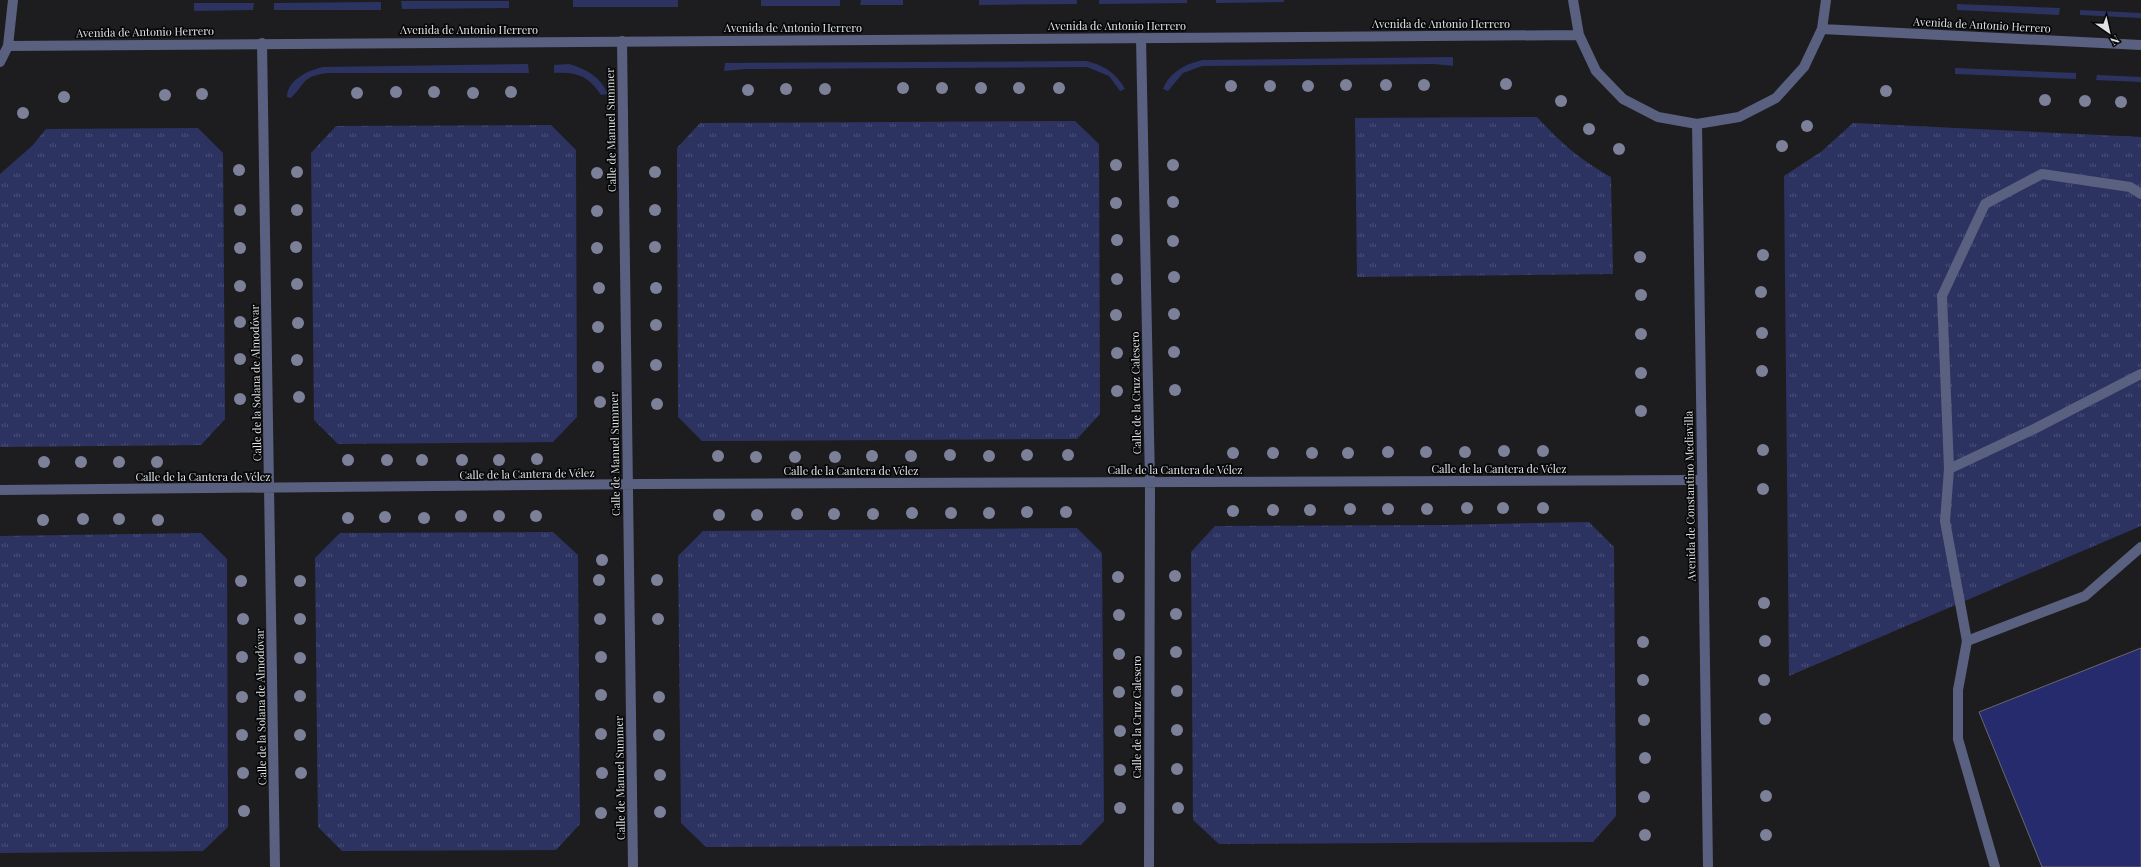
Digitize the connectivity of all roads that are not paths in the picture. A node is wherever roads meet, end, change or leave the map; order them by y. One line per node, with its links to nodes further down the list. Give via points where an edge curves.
1 (13, 0): 10 (street)
2 (1574, 0): 5 (street)
3 (1826, 0): 4 (street)
4 (1822, 29): 9 (street, Avenida de Antonio Herrero); 12 (street, via 1804,67 1776,98 1739,117)
5 (1579, 35): 6 (street, Avenida de Antonio Herrero); 12 (street, via 1596,71 1624,99 1658,117)
6 (1141, 38): 7 (street, Avenida de Antonio Herrero); 17 (street, Calle de la Cruz Calesero)
7 (622, 41): 8 (street, Avenida de Antonio Herrero); 18 (street, Calle de Manuel Summer)
8 (262, 43): 10 (street, Avenida de Antonio Herrero); 19 (street, Calle de la Solana de Almodóvar)
9 (2141, 45)
10 (8, 46): 11 (street)
11 (0, 62)
12 (1697, 124): 16 (street, Avenida de Constantino Mediavilla)
13 (2141, 194): 15 (street, via 2130,187 2042,174 1985,204 1942,296)
14 (2141, 374): 15 (street)
15 (1949, 469): 22 (street, via 1945,521)
16 (1702, 480): 17 (street, Calle de la Cantera de Vélez); 26 (street, Avenida de Constantino Mediavilla)
17 (1150, 482): 18 (street, Calle de la Cantera de Vélez); 25 (street, Calle de la Cruz Calesero)
18 (628, 484): 19 (street, Calle de la Cantera de Vélez); 24 (street, Calle de Manuel Summer)
19 (270, 488): 20 (street, Calle de la Cantera de Vélez); 23 (street, Calle de la Solana de Almodóvar)
20 (0, 490)
21 (2141, 547): 22 (street, via 2085,596)
22 (1967, 641): 27 (street, via 1958,690 1958,739)
23 (275, 867)
24 (633, 867)
25 (1149, 867)
26 (1708, 867)
27 (1995, 867)

